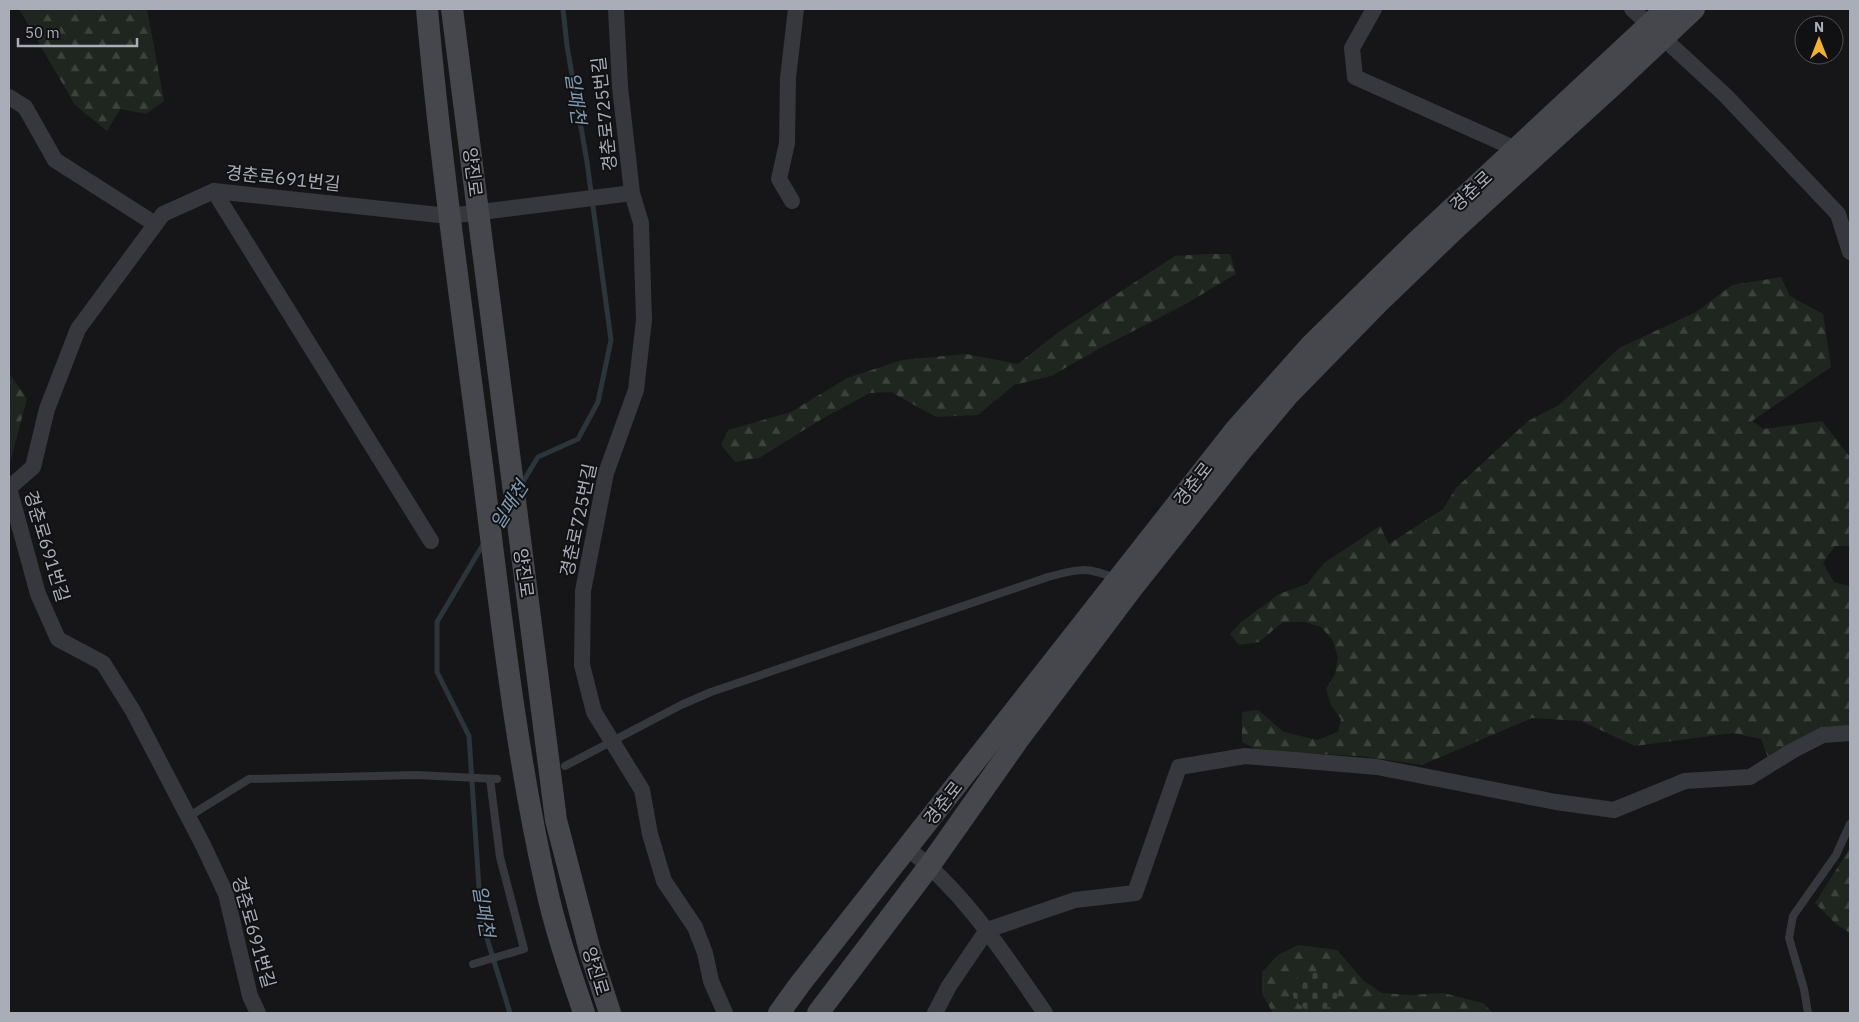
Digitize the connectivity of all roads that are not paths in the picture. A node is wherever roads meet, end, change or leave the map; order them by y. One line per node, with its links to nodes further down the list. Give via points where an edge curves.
1 (427, 9): 16 (street, 양진로, via 436,114)
2 (452, 9): 15 (street, 양진로)
3 (616, 9): 13 (street, 경춘로725번길)
4 (796, 9): 14 (street, via 788,78 787,143 779,179)
5 (1374, 9): 11 (street, via 1352,48 1355,77)
6 (1632, 9): 9 (street)
7 (1666, 9): 9 (street, 경춘로)
8 (1694, 9): 9 (street, 경춘로)
9 (1656, 31): 11 (street, 경춘로); 18 (street, via 1726,96 1841,214); 27 (street, 경춘로, via 1612,86 1450,234 1289,394 1133,587 1018,740)
10 (9, 97): 17 (street, via 25,107 55,160)
11 (1516, 149): 20 (street, 경춘로, via 1311,345 1236,429)
12 (214, 191): 16 (street, 경춘로691번길); 17 (street, 경춘로691번길, via 163,214); 19 (street)
13 (627, 194): 15 (street, 경춘로691번길); 22 (street, 경춘로725번길, via 640,223 644,320 636,390 606,473 584,591 582,665 594,712)
14 (792, 201)
15 (478, 213): 16 (street, 경춘로691번길); 32 (street, 양진로, via 556,820 590,952)
16 (450, 216): 31 (street, 양진로, via 495,578 526,788 542,870)
17 (155, 224): 24 (street, 경춘로691번길, via 78,329 47,408 33,467 9,488 38,594 58,639 103,663)
18 (1850, 252)
19 (431, 541)
20 (1118, 580): 22 (lane, via 1084,569 1048,577 711,692); 26 (street, 경춘로)
21 (1850, 733): 28 (street, via 1824,735 1750,777 1685,781 1614,810 1377,767 1245,756 1178,767 1135,893 1075,900)
22 (612, 741): 23 (lane); 33 (street, 경춘로725번길, via 642,790 650,834 664,880 695,927)
23 (566, 766)
24 (188, 817): 29 (lane, via 249,779 417,775 493,779 500,857 524,949); 30 (street, 경춘로691번길, via 226,894 250,996)
25 (1850, 824): 38 (lane, via 1836,855 1793,916 1789,938)
26 (907, 848): 27 (street); 34 (street, 경춘로)
27 (930, 865): 28 (street); 35 (street, 경춘로)
28 (987, 930): 36 (street); 37 (street)
29 (472, 964)
30 (258, 1013)
31 (584, 1013)
32 (610, 1013)
33 (724, 1013)
34 (779, 1013)
35 (818, 1013)
36 (935, 1013)
37 (1045, 1013)
38 (1808, 1013)

